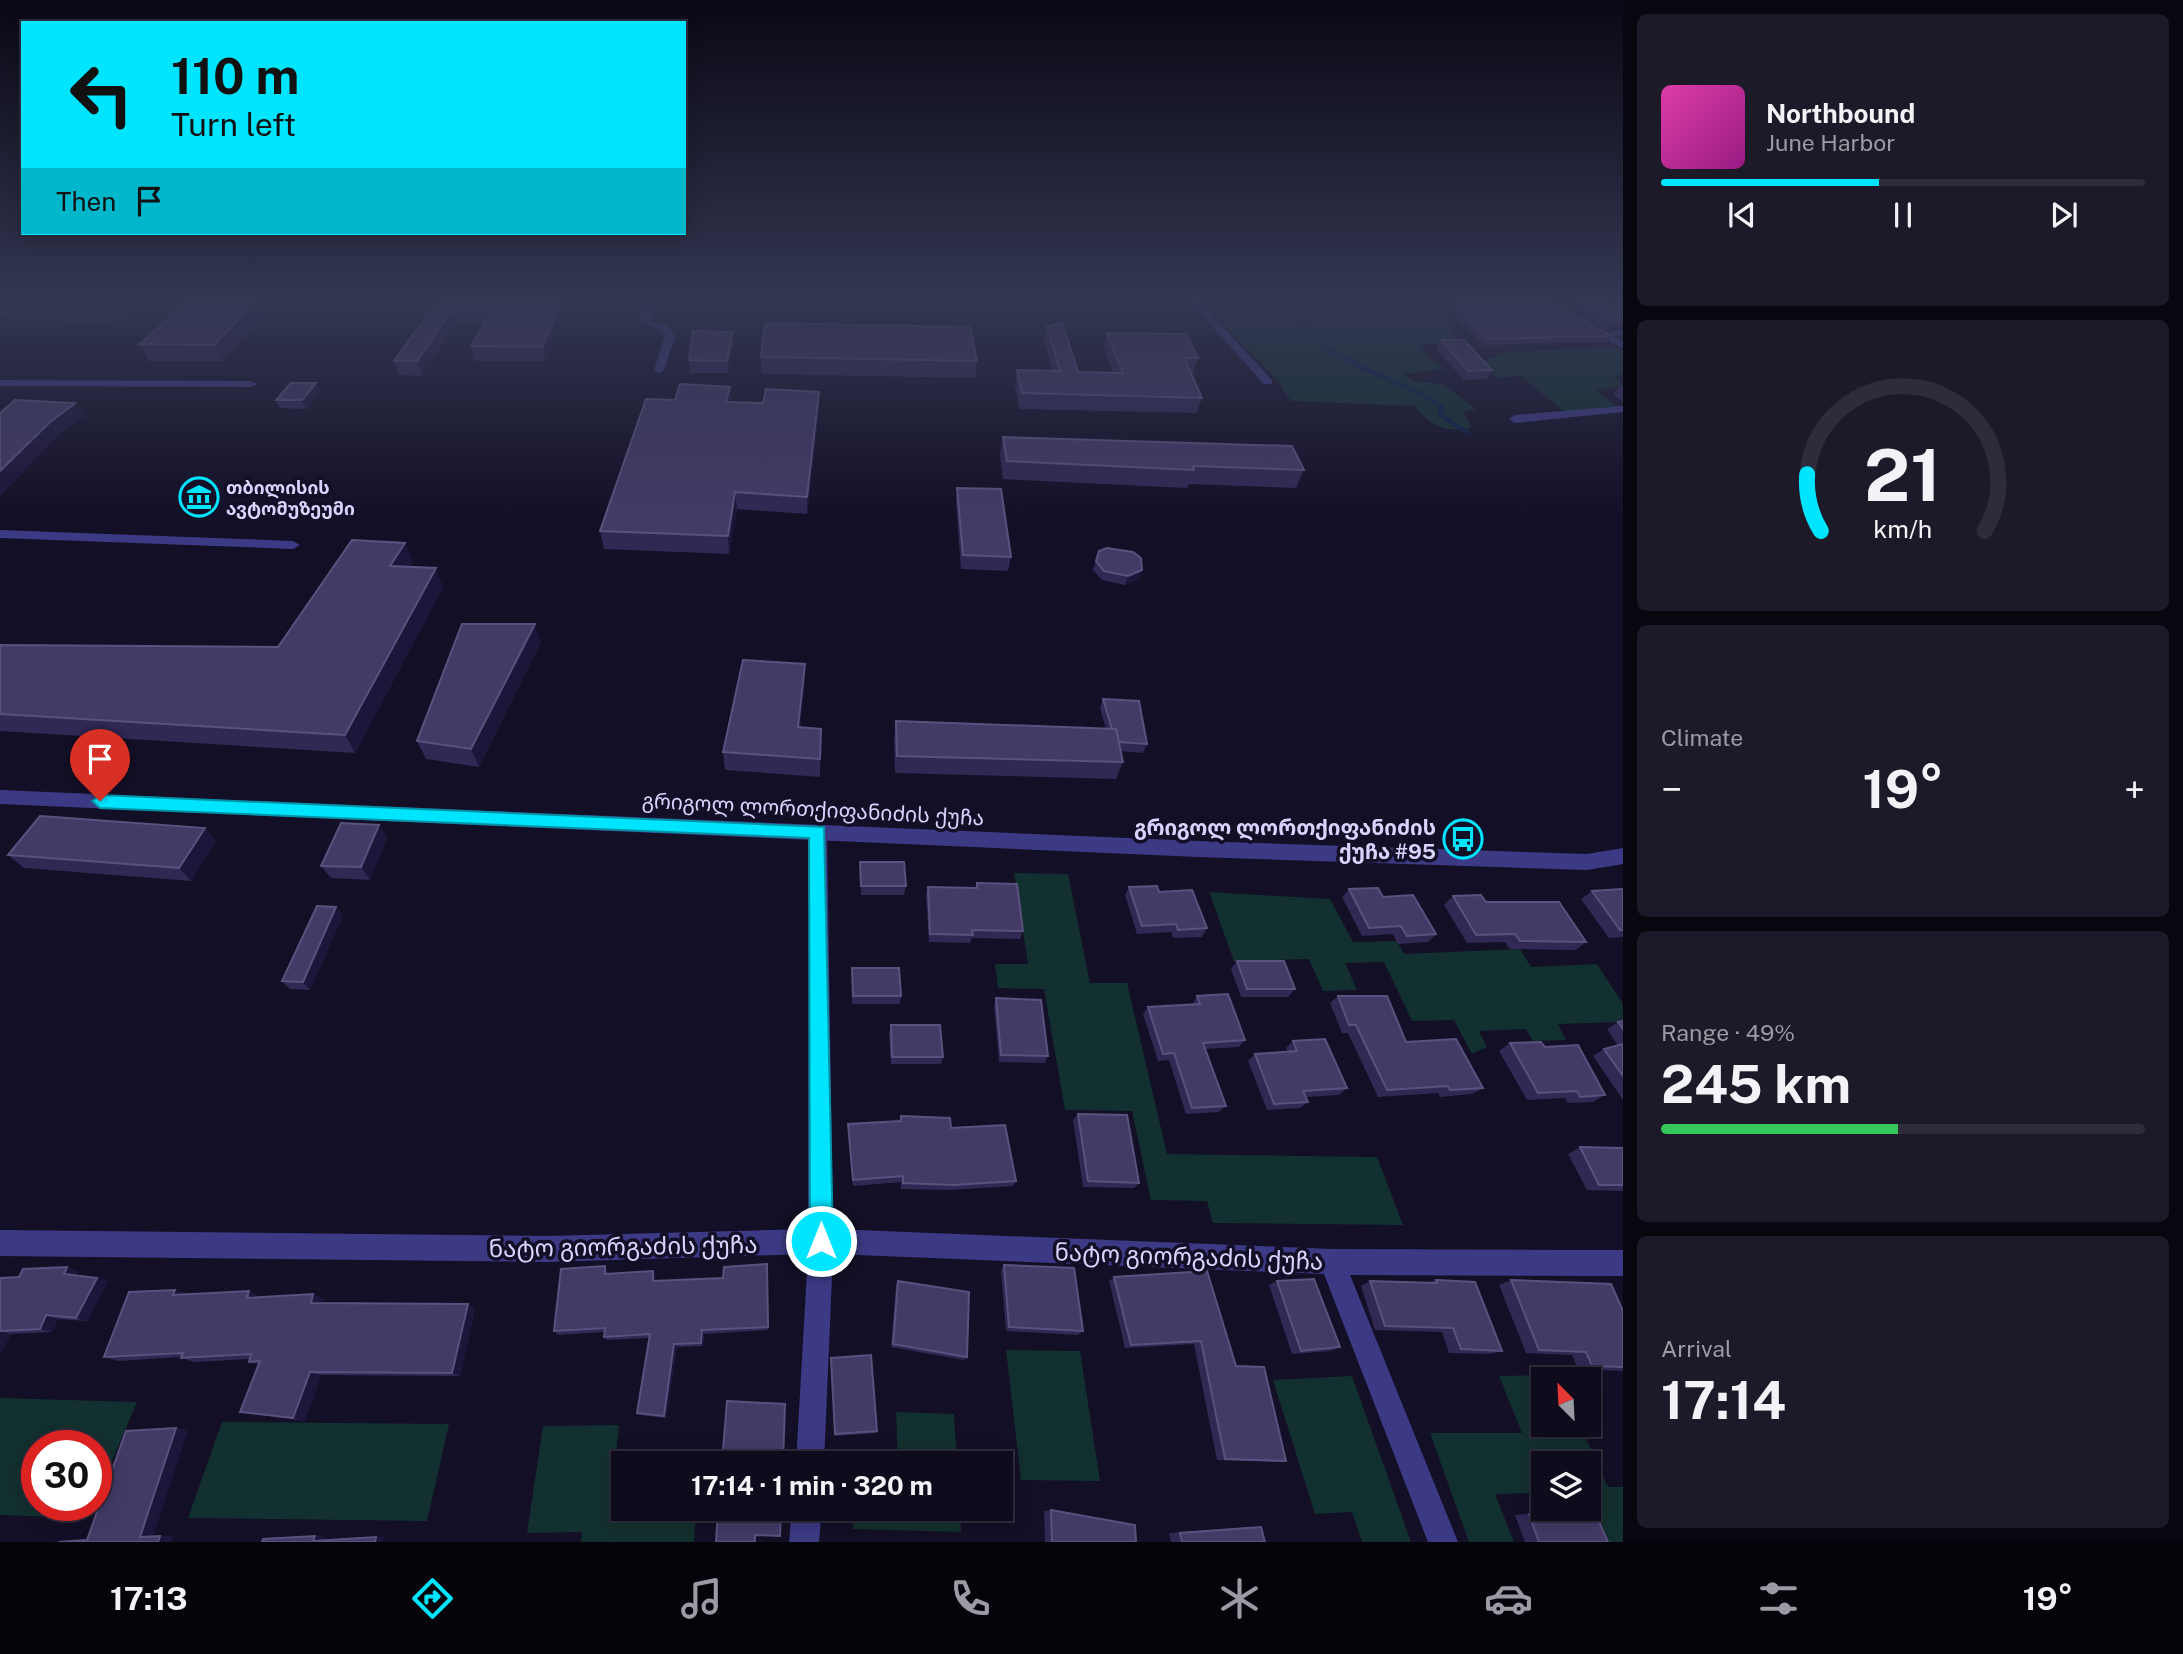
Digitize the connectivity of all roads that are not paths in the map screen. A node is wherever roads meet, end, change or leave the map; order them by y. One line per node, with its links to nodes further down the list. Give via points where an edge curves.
1 (1260, 373): 2 (street)
2 (1268, 382)
3 (0, 383): 4 (street)
4 (251, 384)
5 (1623, 409): 6 (street)
6 (1516, 419)
7 (0, 534): 8 (street)
8 (293, 545)
9 (0, 797): 10 (street, გრიგოლ ლორთქიფანიძის ქუჩა)
10 (818, 831): 11 (street, გრიგოლ ლორთქიფანიძის ქუჩა, via 1574,862); 12 (street)
11 (1623, 856)
12 (821, 1241): 13 (street, ნატო გიორგაძის ქუჩა, via 547,1250); 14 (street, ნატო გიორგაძის ქუჩა); 16 (street)
13 (0, 1242)
14 (1332, 1262): 15 (street, ნატო გიორგაძის ქუჩა); 19 (street)
15 (1623, 1263)
16 (811, 1451)
17 (806, 1521): 18 (street)
18 (804, 1542)
19 (1443, 1542)

